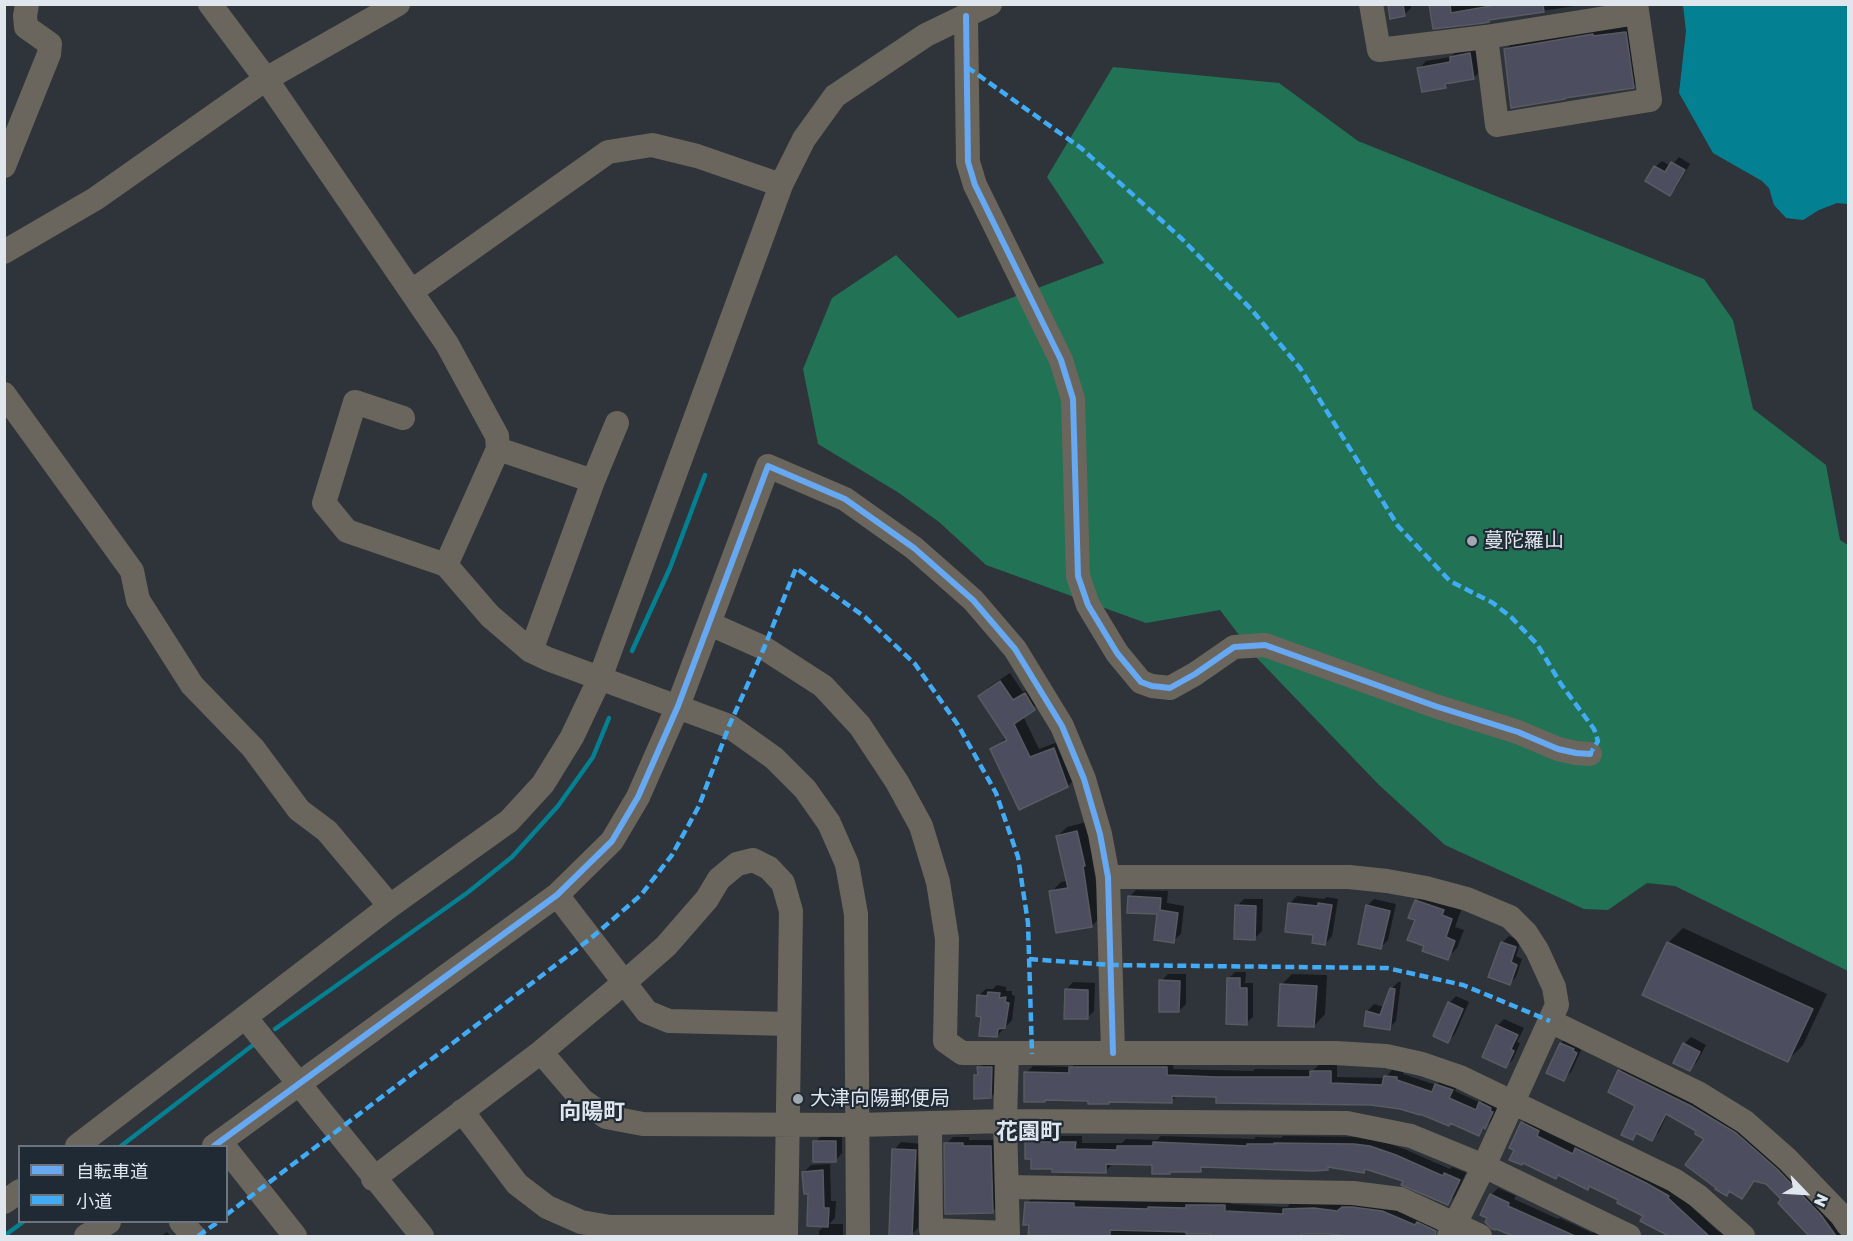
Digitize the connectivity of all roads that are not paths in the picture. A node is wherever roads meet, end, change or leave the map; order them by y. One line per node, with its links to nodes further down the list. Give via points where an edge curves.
1 (27, 4): 9 (street, via 26,27 50,44 49,54)
2 (210, 4): 8 (street)
3 (398, 4): 8 (street)
4 (1371, 4): 7 (street, via 1378,50)
5 (979, 8): 10 (street, via 926,35 836,96 804,138); 23 (street, via 968,162 975,185 1061,360 1073,399 1078,576 1088,605 1140,682 1170,688 1234,647 1265,645 1558,749)
6 (1637, 9): 7 (street); 7 (street, via 1650,100 1497,125)
7 (1486, 38)
8 (266, 79): 11 (street, via 95,199); 12 (street)
9 (4, 166)
10 (781, 185): 12 (street, via 652,144 609,152); 21 (street)
11 (4, 252)
12 (411, 291): 16 (street, via 447,344 497,436)
13 (4, 394): 26 (street, via 132,571 138,600 192,685 253,748 298,810 327,831)
14 (403, 418): 18 (street, via 355,402 324,504 346,531)
15 (617, 423): 17 (street)
16 (498, 448): 17 (street); 18 (street)
17 (593, 481): 20 (street)
18 (446, 565): 20 (street, via 490,616)
19 (710, 624): 22 (street); 24 (street, via 768,466 845,499 914,548 973,600 1015,649 1062,726 1084,779); 32 (street, via 764,648 822,686 860,726 921,826 938,882 947,939 945,1041 962,1053)
20 (531, 651): 21 (street)
21 (600, 678): 22 (street); 26 (street, via 572,737 543,784 508,821)
22 (678, 706): 25 (street, via 638,797 612,841); 40 (street, via 729,726 774,758 805,789 829,823 847,864 856,914)
23 (1590, 754)
24 (1108, 877): 29 (street, via 1349,877 1416,886 1467,899 1510,917 1526,933 1557,996); 33 (street)
25 (557, 895): 27 (street); 34 (street)
26 (390, 906): 28 (street)
27 (625, 982): 30 (street, via 647,1012 669,1021); 30 (street, via 666,946 719,879 737,864 753,860 769,868 783,884 791,911); 31 (street)
28 (245, 1017): 34 (street); 41 (street)
29 (1550, 1021): 35 (street); 51 (street, via 1698,1093 1745,1122 1787,1159)
30 (789, 1024): 39 (street)
31 (541, 1052): 36 (street); 39 (street, via 582,1100 606,1117 643,1124)
32 (1007, 1053): 33 (street); 37 (street)
33 (1113, 1053): 35 (street, via 1386,1056 1460,1077)
34 (298, 1084): 42 (street); 45 (street)
35 (1512, 1101): 44 (street); 62 (street, via 1680,1183)
36 (462, 1111): 45 (street); 53 (street, via 517,1184 547,1207 581,1222 610,1227)
37 (1005, 1121): 38 (street); 44 (street, via 1347,1123 1411,1136); 46 (street)
38 (930, 1123): 40 (street); 54 (street, via 931,1230)
39 (788, 1124): 40 (street); 53 (street)
40 (857, 1125): 59 (street)
41 (78, 1145)
42 (222, 1145)
43 (228, 1155): 57 (street)
44 (1484, 1166): 52 (street); 61 (street)
45 (373, 1179): 58 (street)
46 (1007, 1187): 52 (street, via 1353,1193 1400,1199); 54 (street)
47 (18, 1192): 48 (street)
48 (4, 1202)
49 (106, 1223): 55 (street)
50 (183, 1223): 56 (street)
51 (1848, 1225)
52 (1452, 1231): 60 (street)
53 (786, 1232)
54 (1007, 1235)
55 (86, 1236)
56 (194, 1236)
57 (295, 1236)
58 (422, 1236)
59 (858, 1236)
60 (1480, 1236)
61 (1629, 1236)
62 (1743, 1236)

